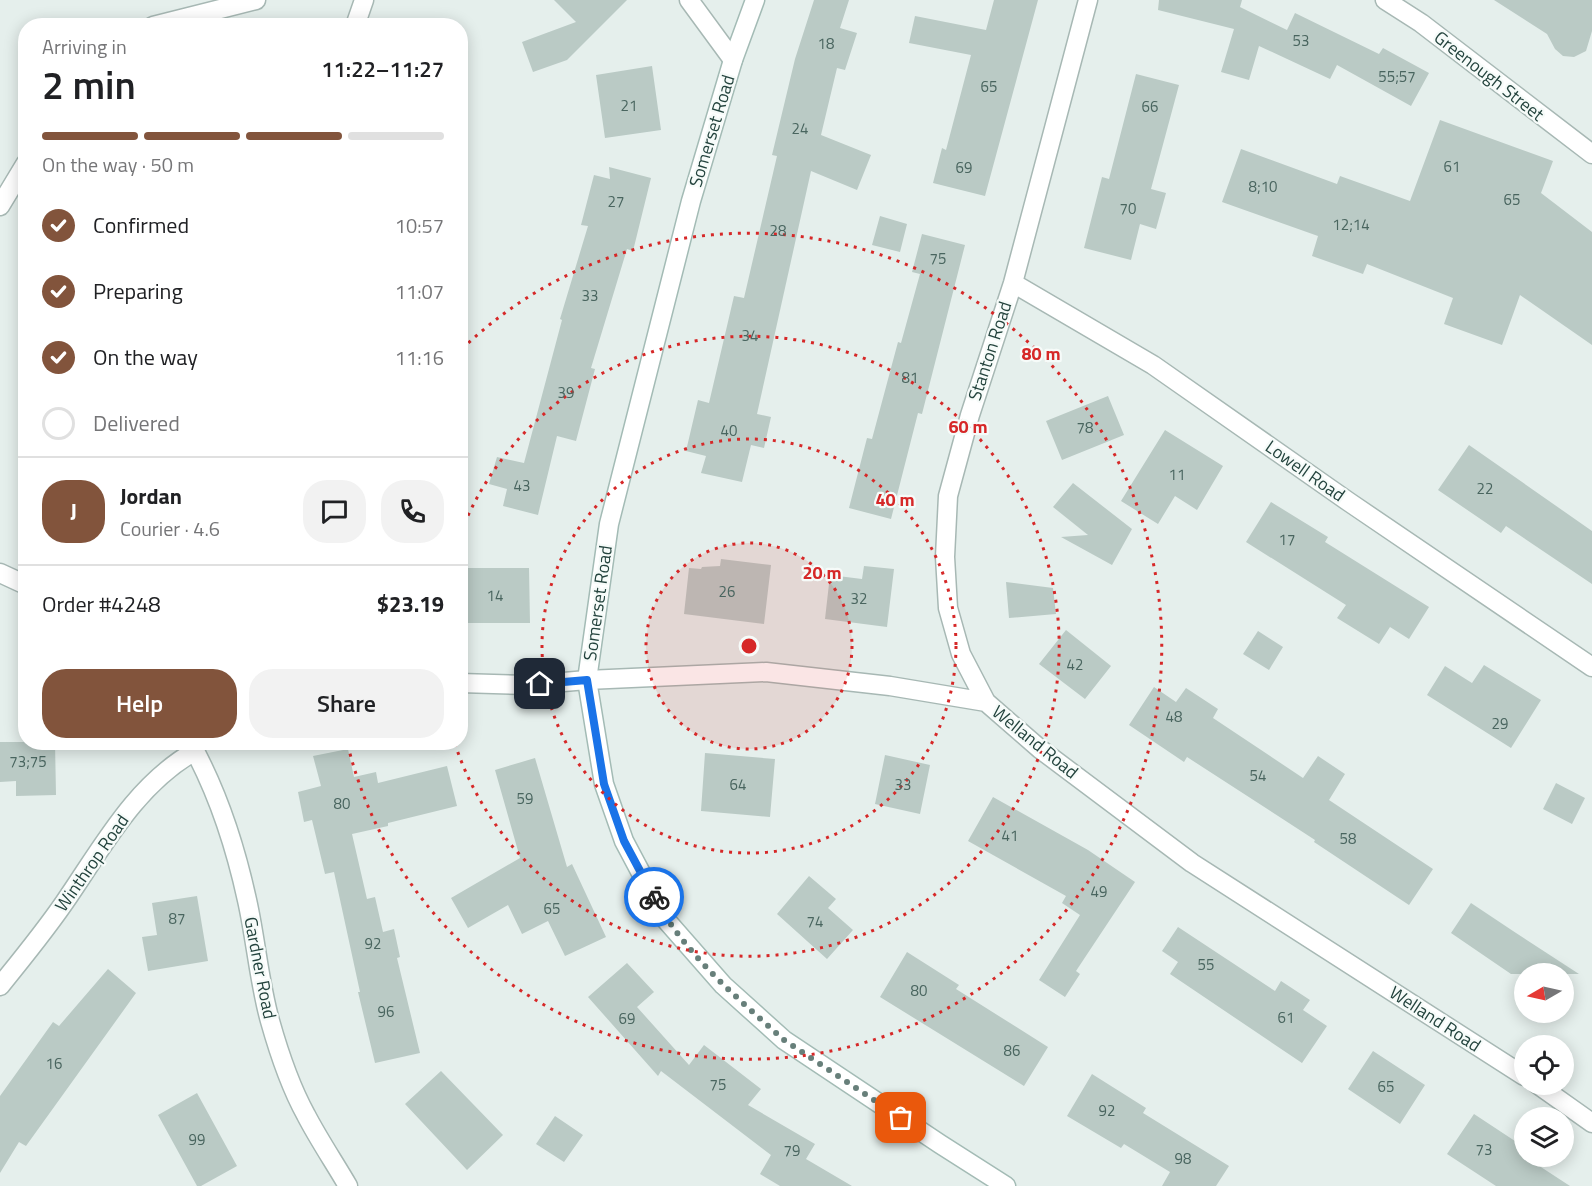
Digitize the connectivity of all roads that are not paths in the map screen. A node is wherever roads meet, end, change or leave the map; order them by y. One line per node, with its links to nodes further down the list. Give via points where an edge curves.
1 (256, 0): 7 (street)
2 (364, 0): 8 (street)
3 (689, 0): 9 (street)
4 (755, 0): 9 (street, Somerset Road)
5 (1088, 0): 13 (street, Stanton Road)
6 (1385, 0): 10 (street, Greenough Street)
7 (185, 18)
8 (358, 18)
9 (733, 60): 17 (street, Somerset Road, via 692,201 609,524)
10 (1590, 147)
11 (18, 176): 12 (street)
12 (0, 206)
13 (1012, 284): 16 (street, Lowell Road, via 1153,365); 19 (street, Stanton Road, via 969,415 948,496 948,608 961,654)
14 (0, 573): 15 (street)
15 (18, 581)
16 (1592, 667)
17 (587, 680): 18 (street, Welland Road, via 528,685); 19 (street, Welland Road, via 766,672); 27 (street, Somerset Road, via 604,784 624,841 666,920 723,985 784,1040)
18 (468, 683)
19 (986, 702): 23 (street, Welland Road, via 1040,749 1191,863)
20 (189, 750): 22 (street, Winthrop Road, via 137,800)
21 (194, 750): 26 (street, Gardner Road, via 218,797 234,847 277,1046 295,1094)
22 (0, 986)
23 (1514, 1070)
24 (1553, 1095): 25 (street)
25 (1592, 1123)
26 (348, 1186)
27 (1006, 1186)

